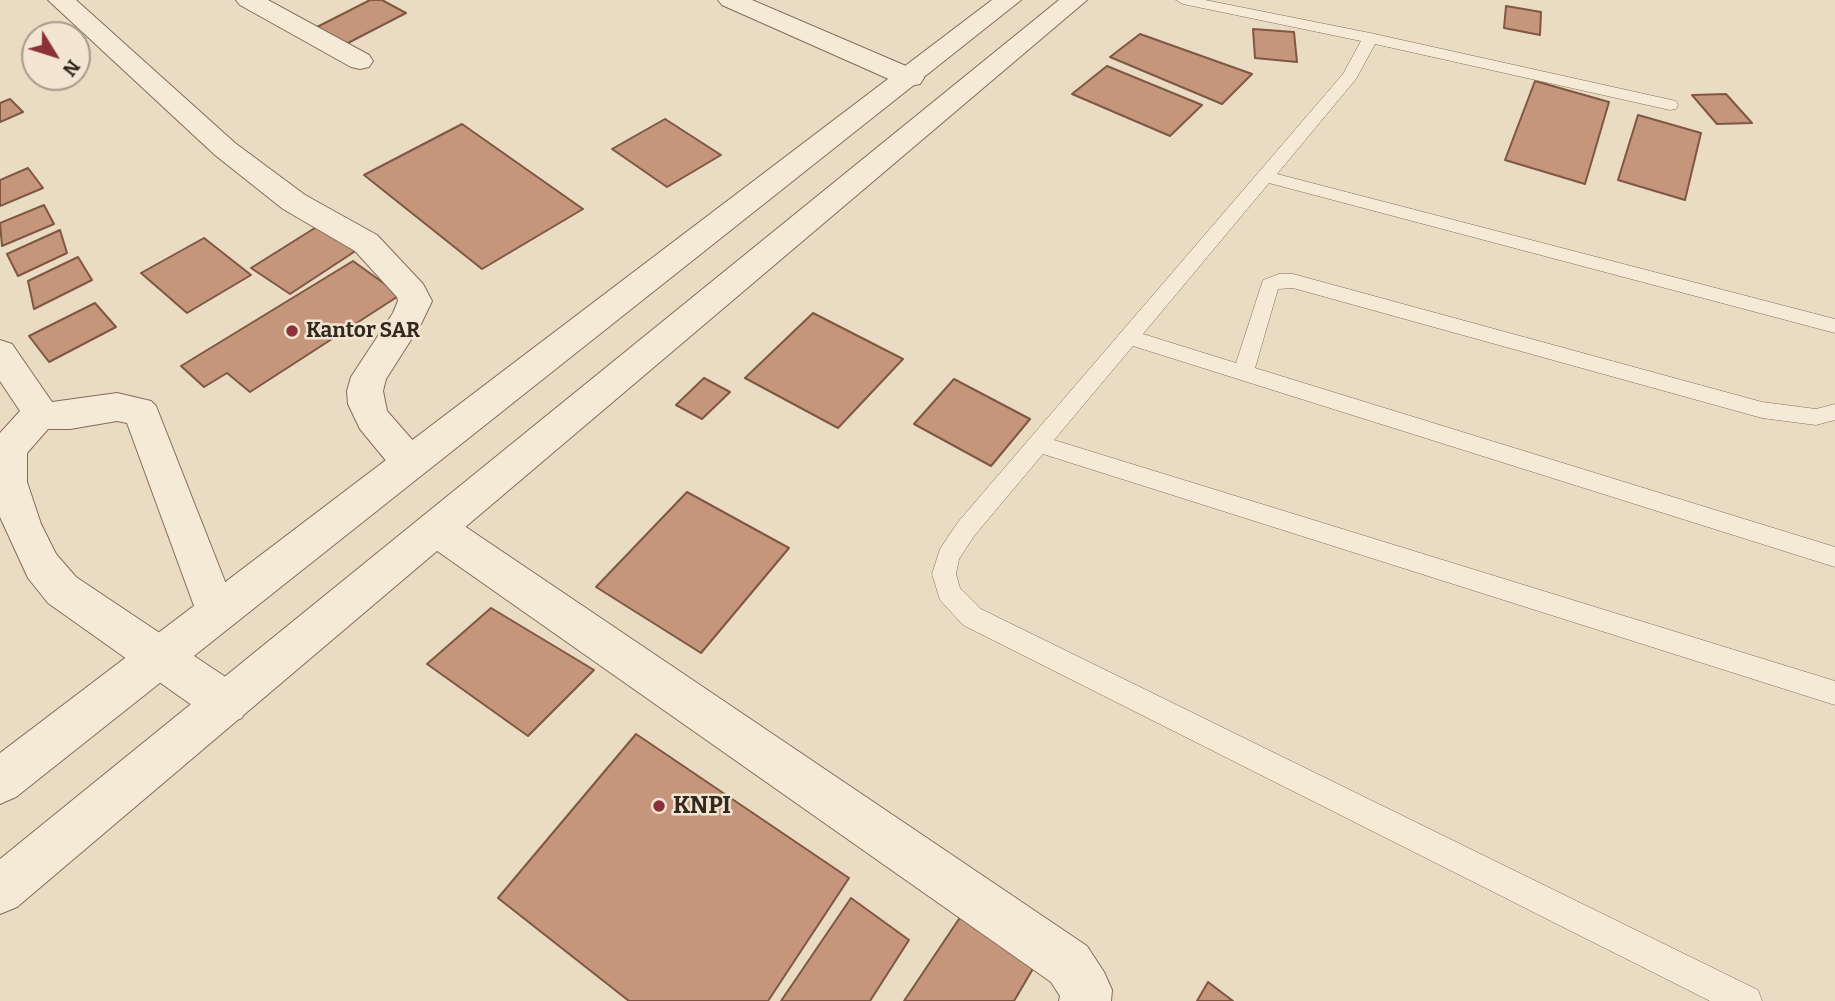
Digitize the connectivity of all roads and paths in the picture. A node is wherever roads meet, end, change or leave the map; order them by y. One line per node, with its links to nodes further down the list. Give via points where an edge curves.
1 (61, 0): 19 (street, via 225,149 293,202 366,243 411,292 415,301 409,316 369,377 365,391 373,419)
2 (249, 0): 8 (street)
3 (731, 0): 9 (street)
4 (1008, 0): 9 (street)
5 (1074, 0): 20 (street)
6 (1183, 0): 7 (lane)
7 (1370, 37): 10 (lane); 11 (lane, via 1350,75)
8 (360, 61)
9 (910, 78): 19 (street)
10 (1670, 105)
11 (1265, 176): 12 (lane); 13 (lane)
12 (1835, 326)
13 (1129, 337): 15 (lane); 18 (lane)
14 (0, 353): 17 (street)
15 (1243, 373): 16 (lane, via 1270,285 1293,281 1762,410 1816,417); 21 (lane)
16 (1835, 412)
17 (40, 413): 22 (street, via 61,415 117,407 143,416); 23 (street, via 9,448 7,461 8,482 22,525 42,566 62,590)
18 (1038, 444): 24 (lane); 29 (lane, via 948,556 944,574 949,593 972,617)
19 (410, 463): 22 (street)
20 (436, 530): 25 (street); 28 (street, via 1069,964 1086,990)
21 (1835, 557)
22 (216, 612): 23 (street)
23 (161, 656): 25 (street); 26 (street)
24 (1835, 693)
25 (226, 703): 27 (street)
26 (0, 780)
27 (0, 890)
28 (1085, 1001)
29 (1747, 1001)

